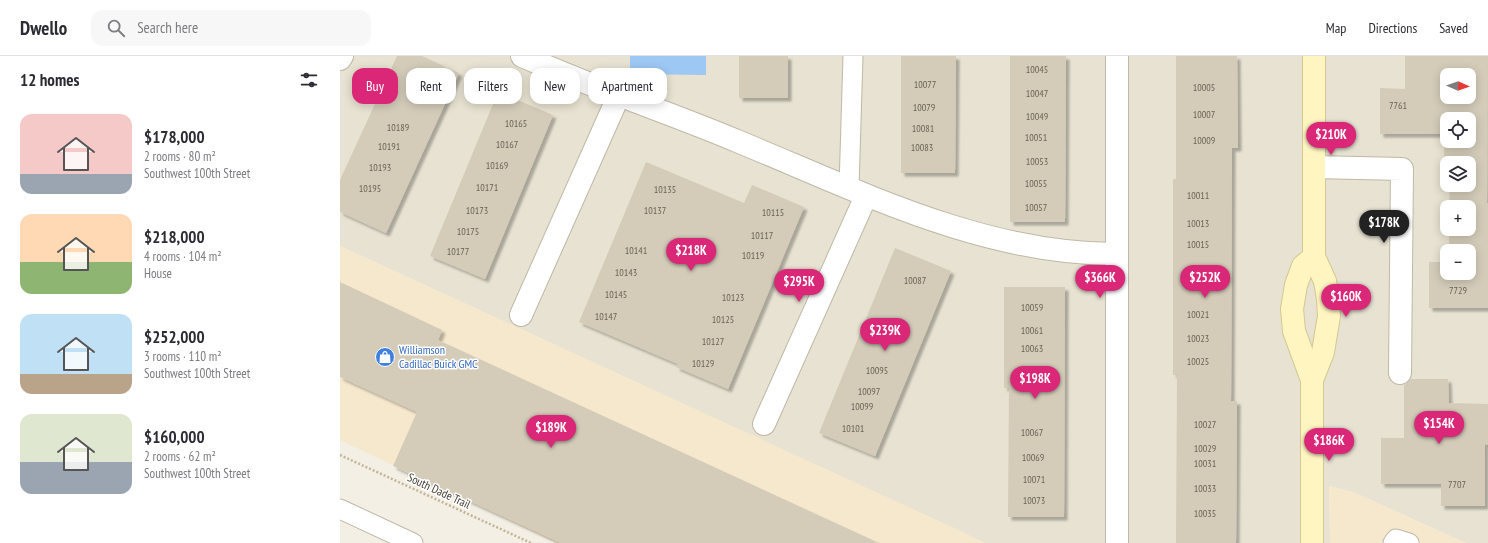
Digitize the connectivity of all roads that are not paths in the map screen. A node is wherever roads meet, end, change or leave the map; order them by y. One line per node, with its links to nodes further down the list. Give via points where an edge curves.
1 (342, 56): 6 (street)
2 (522, 56): 7 (street)
3 (852, 56): 11 (lane)
4 (1117, 56): 12 (street)
5 (1314, 56): 10 (street)
6 (340, 60)
7 (588, 83)
8 (615, 104): 14 (street)
9 (640, 104): 11 (street, via 735,140)
10 (1314, 167): 13 (street); 15 (street, via 1402,169)
11 (858, 192): 12 (street, via 937,222 1007,241 1088,254); 17 (street)
12 (1116, 254): 20 (street)
13 (1314, 257): 16 (street, via 1325,281 1329,316 1323,352); 16 (street, via 1303,266 1296,285 1292,309 1294,331)
14 (521, 315)
15 (1400, 373)
16 (1312, 380): 21 (street)
17 (764, 424)
18 (340, 509): 19 (lane)
19 (413, 543)
20 (1117, 543)
21 (1312, 543)
22 (1393, 543): 23 (lane, via 1396,539)
23 (1409, 543)

